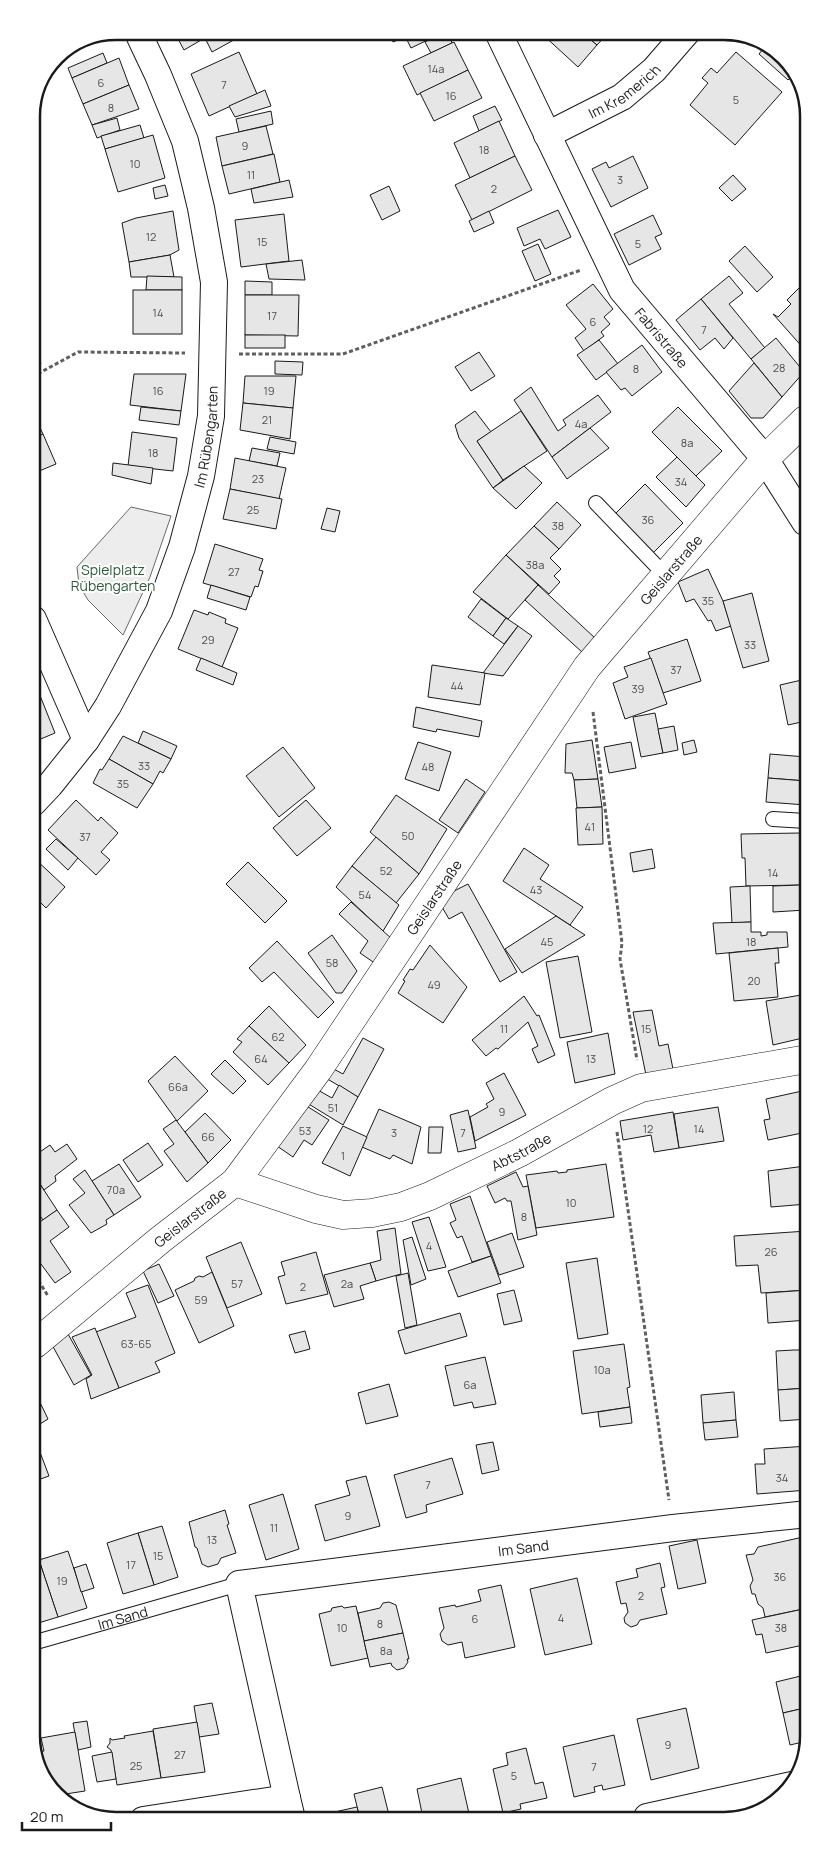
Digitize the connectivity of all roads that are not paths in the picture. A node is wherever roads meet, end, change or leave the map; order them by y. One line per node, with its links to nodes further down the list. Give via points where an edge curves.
1 (141, 40): 11 (street, Im Rübengarten, via 185,141 201,208 214,282 211,416 201,476 182,547 159,611)
2 (502, 40): 4 (street, Fabristraße)
3 (680, 40): 4 (street, Im Kremerich, via 654,70 622,97)
4 (547, 135): 6 (street, Fabristraße, via 622,290)
5 (800, 425): 6 (street, Geislarstraße)
6 (765, 459): 8 (street, Fabristraße); 9 (street, Geislarstraße)
7 (596, 503): 9 (lane)
8 (800, 514)
9 (666, 576): 16 (street, Geislarstraße, via 587,667 318,1070)
10 (40, 634): 11 (street)
11 (86, 740): 12 (street, Im Rübengarten)
12 (40, 796)
13 (773, 819): 14 (lane)
14 (800, 821)
15 (800, 1060): 16 (street, Abtstraße, via 641,1088 519,1153 401,1207 343,1215)
16 (235, 1182): 17 (street, Geislarstraße)
17 (40, 1340)
18 (800, 1515): 19 (street, Im Sand)
19 (239, 1584): 20 (lane, Im Sand); 22 (street)
20 (40, 1641)
21 (780, 1788): 24 (street)
22 (289, 1809): 23 (street)
23 (249, 1812)
24 (670, 1812)

